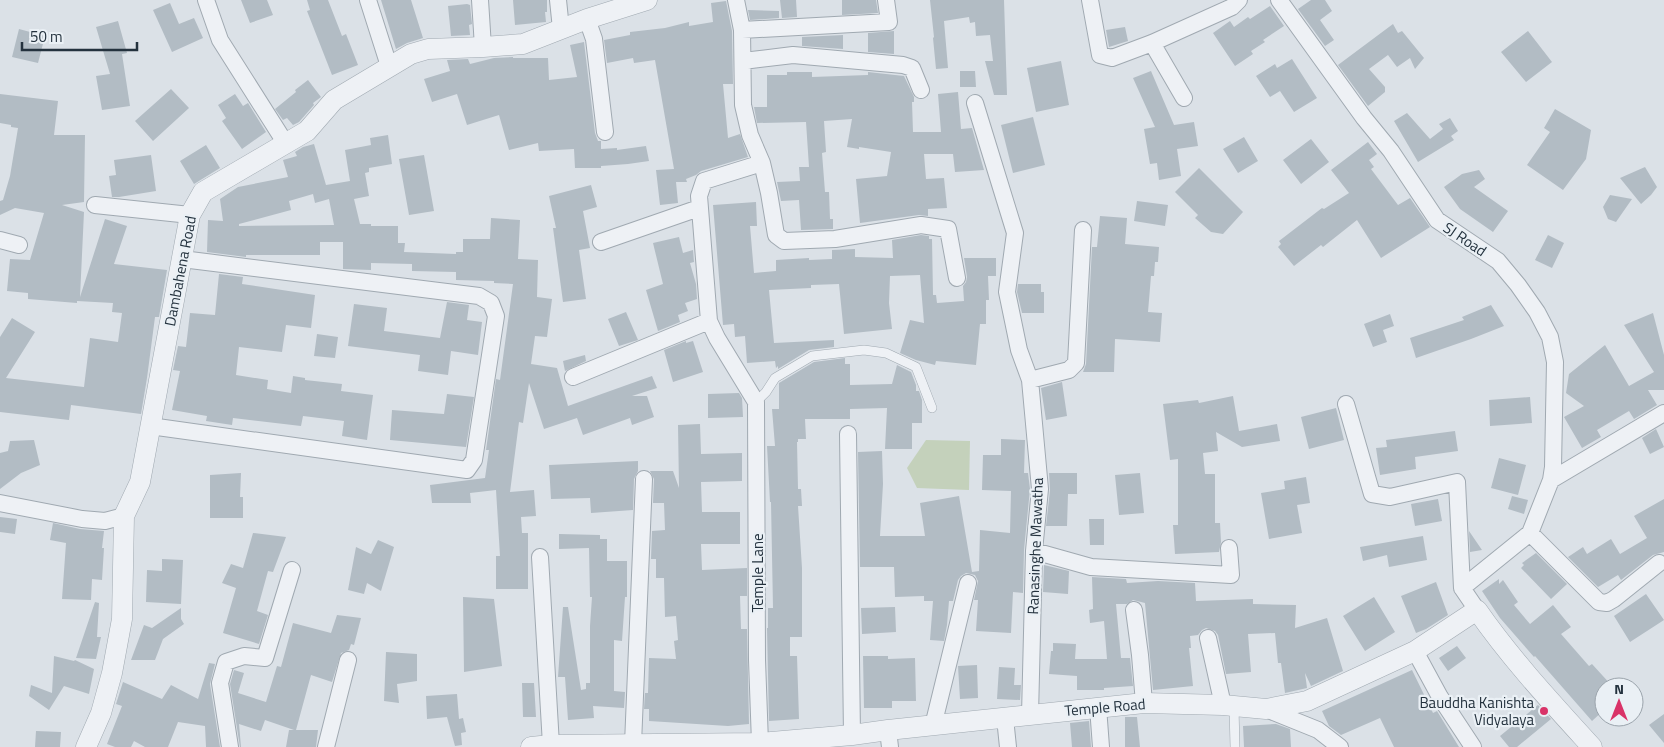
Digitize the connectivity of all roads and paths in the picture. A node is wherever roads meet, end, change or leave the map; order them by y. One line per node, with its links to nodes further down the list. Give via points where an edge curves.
1 (206, 0): 22 (street, via 220,40)
2 (368, 0): 17 (street)
3 (480, 0): 15 (street)
4 (558, 0): 12 (street)
5 (647, 0): 11 (street, Dambahena Road)
6 (736, 0): 13 (street)
7 (886, 0): 13 (street, via 888,22)
8 (1090, 0): 14 (street, via 1100,55 1112,58)
9 (1239, 0): 14 (street, via 1232,7)
10 (1279, 0): 43 (street, SJ Road, via 1347,96 1391,151 1437,220 1498,260 1537,312 1550,337 1555,362)
11 (587, 19): 12 (street, Dambahena Road); 21 (street, via 594,39)
12 (561, 29): 15 (street, Dambahena Road, via 524,44)
13 (742, 30): 16 (street)
14 (1152, 43): 19 (street)
15 (483, 47): 17 (street, Dambahena Road, via 428,49)
16 (743, 61): 18 (street, via 793,54 904,65 912,68); 23 (street, via 743,105 750,135)
17 (389, 66): 22 (street, Dambahena Road, via 334,100 307,131)
18 (921, 90)
19 (1184, 98)
20 (975, 103): 35 (street, Ranasinghe Mawatha, via 1015,233 1007,292 1019,350)
21 (606, 132)
22 (286, 144): 26 (street, Dambahena Road, via 203,192)
23 (762, 163): 25 (street, via 704,181 698,196); 32 (street, via 776,236 784,241 835,239 921,225 948,229)
24 (96, 205): 26 (street)
25 (699, 208): 29 (street); 33 (street)
26 (190, 215): 31 (street, Dambahena Road)
27 (1083, 230): 35 (street, via 1076,363 1069,370)
28 (0, 240): 30 (street)
29 (601, 242)
30 (19, 245)
31 (182, 258): 40 (street, Dambahena Road); 40 (street, via 479,296 491,303 496,316 474,460 467,470)
32 (957, 278)
33 (709, 321): 34 (street); 36 (street)
34 (572, 378)
35 (1030, 380): 48 (street, Ranasinghe Mawatha, via 1040,489)
36 (756, 402): 38 (lane, via 775,378 812,356 864,350 886,353 916,367); 69 (street, Temple Lane, via 758,660)
37 (1346, 404): 53 (street, via 1372,494 1390,498 1457,482)
38 (932, 408)
39 (1664, 413): 43 (street)
40 (150, 426): 45 (street, Dambahena Road, via 140,482)
41 (848, 434): 66 (street)
42 (644, 480): 68 (street)
43 (1550, 480): 46 (street, SJ Road)
44 (0, 503): 45 (street, via 82,519 105,521)
45 (124, 516): 73 (street, Dambahena Road, via 122,619 112,673)
46 (1530, 533): 50 (street, via 1599,602 1607,603 1614,599); 53 (street)
47 (1229, 548): 48 (street, via 1230,575 1091,566)
48 (1034, 551): 63 (street, Ranasinghe Mawatha)
49 (540, 557): 70 (street)
50 (1659, 563)
51 (292, 570): 74 (street, via 265,658 244,656 226,662 220,683)
52 (968, 583): 65 (street)
53 (1462, 588): 55 (street)
54 (1134, 610): 59 (street)
55 (1477, 610): 57 (street, Temple Road); 81 (street, via 1537,686)
56 (1208, 638): 60 (street)
57 (1415, 651): 62 (street, Temple Road, via 1307,702); 80 (street)
58 (348, 660): 75 (street)
59 (1144, 703): 60 (street, Temple Road); 61 (street, Temple Road)
60 (1229, 706): 62 (street, Temple Road); 78 (lane)
61 (1098, 707): 63 (street, Temple Road); 77 (street)
62 (1266, 709): 79 (street, via 1318,730)
63 (1030, 715): 64 (street, Temple Road)
64 (1005, 718): 65 (street, Temple Road); 76 (street)
65 (932, 726): 67 (street, Temple Road)
66 (852, 735): 67 (street, Temple Road); 69 (street, Temple Road)
67 (889, 738)
68 (633, 744): 71 (street, Temple Road); 72 (street, Temple Road)
69 (771, 744): 72 (street, Temple Road)
70 (541, 746): 71 (street, Temple Road)
71 (573, 746)
72 (668, 746)
73 (86, 747)
74 (230, 747)
75 (326, 747)
76 (1008, 747)
77 (1101, 747)
78 (1235, 747)
79 (1340, 747)
80 (1473, 747)
81 (1592, 747)

